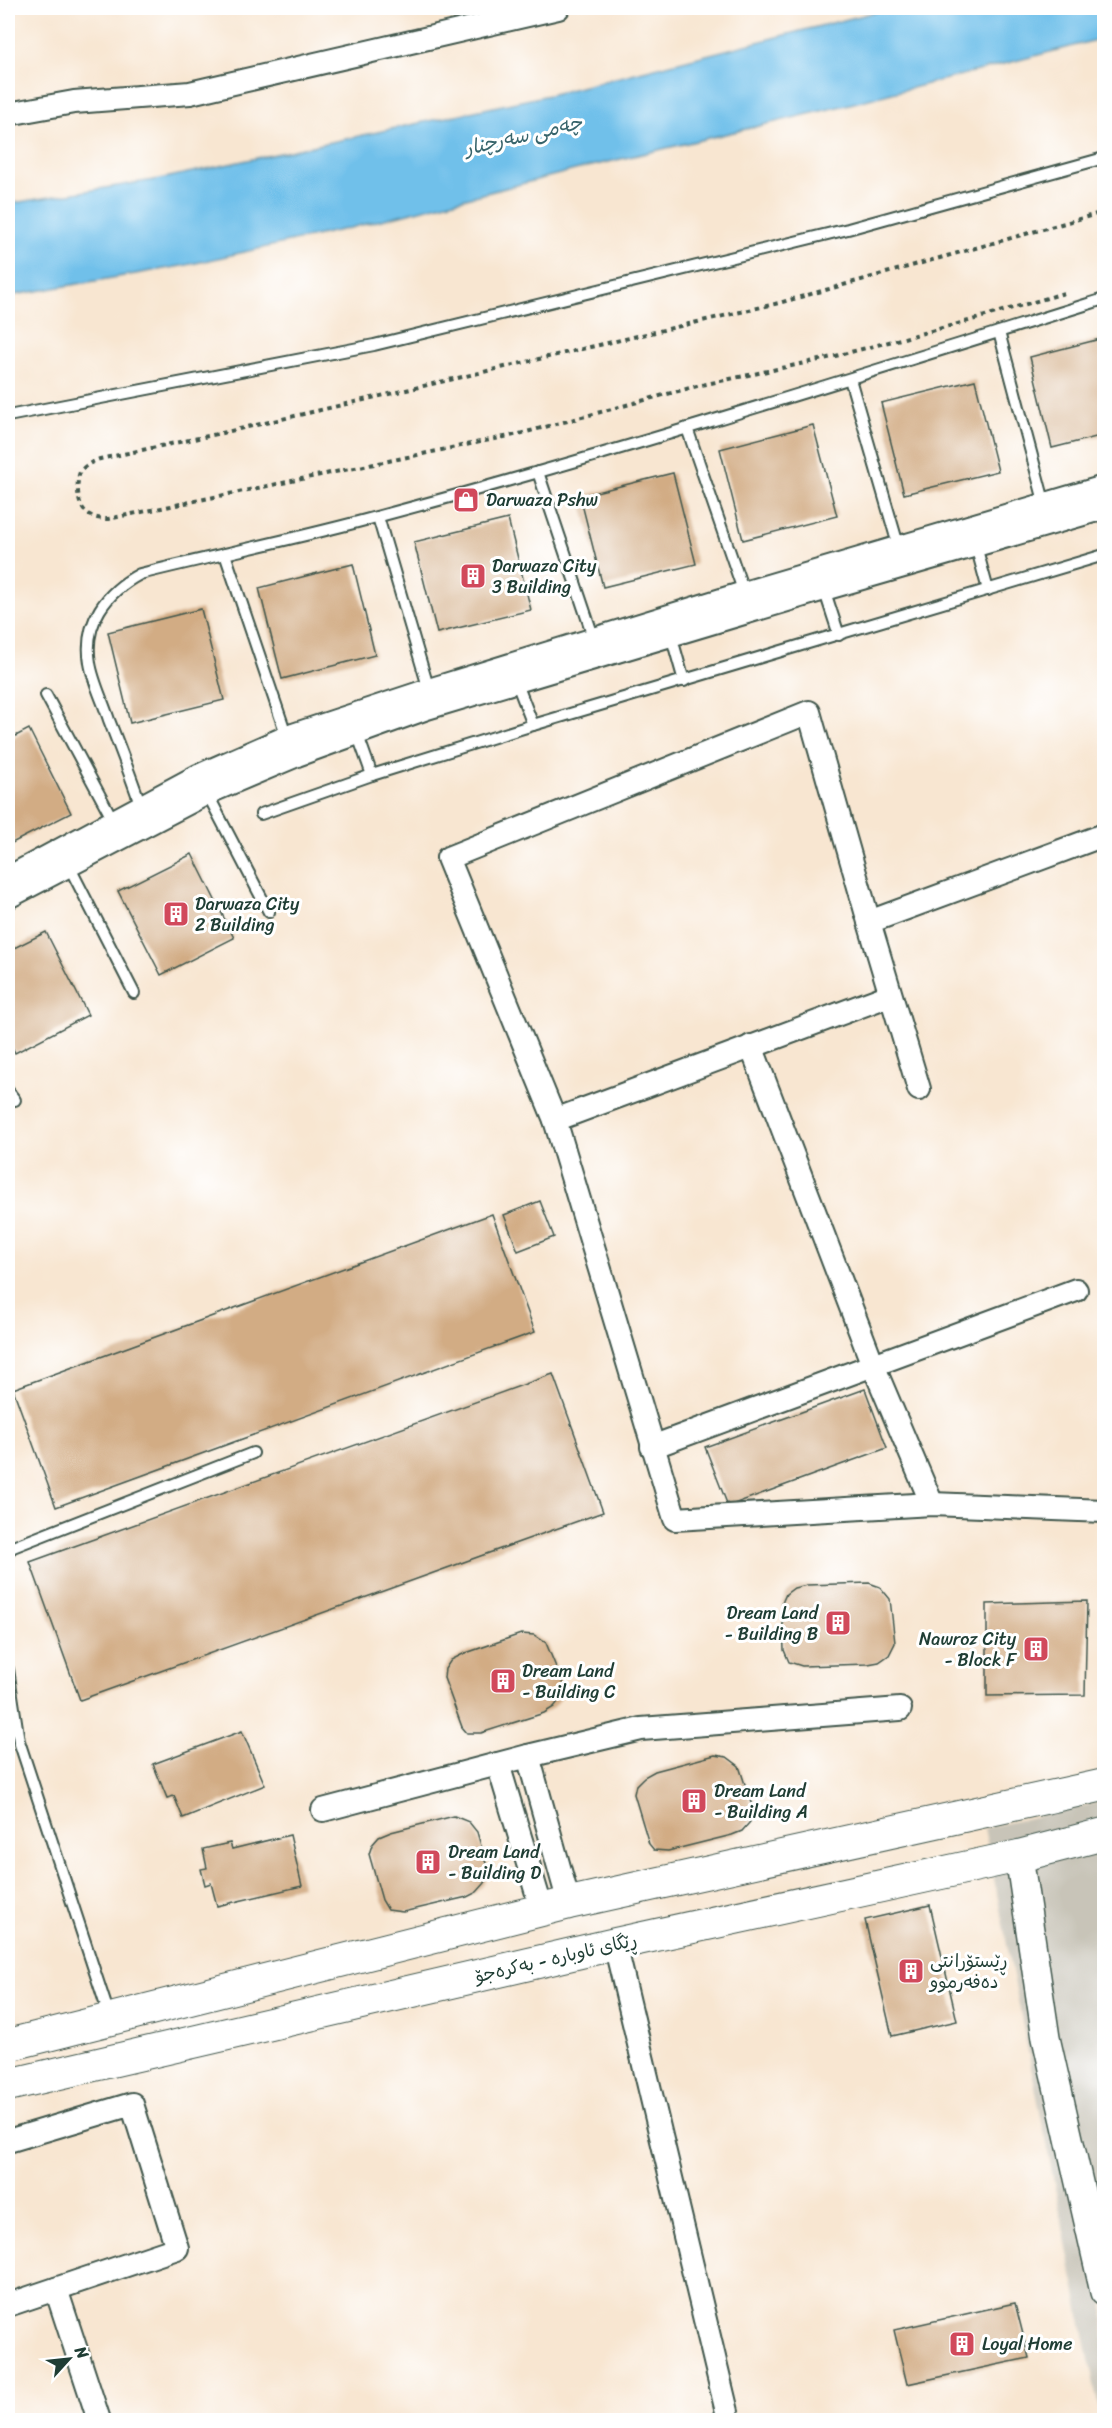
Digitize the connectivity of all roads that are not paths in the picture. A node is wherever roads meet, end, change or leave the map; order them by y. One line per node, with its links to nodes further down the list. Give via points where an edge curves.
1 (558, 8): 2 (street, via 190,93 74,102)
2 (8, 114)
3 (1104, 158): 7 (lane, via 848,229 374,345)
4 (1104, 299): 5 (lane)
5 (999, 332): 6 (lane); 11 (lane)
6 (850, 379): 8 (lane); 15 (lane)
7 (8, 416)
8 (687, 428): 9 (lane); 20 (lane)
9 (538, 472): 13 (lane); 23 (lane)
10 (1104, 487): 11 (street)
11 (1045, 505): 15 (street)
12 (1104, 508): 14 (street)
13 (378, 517): 16 (lane); 26 (lane)
14 (976, 546): 18 (street); 19 (lane)
15 (900, 548): 20 (street)
16 (225, 554): 30 (lane); 33 (lane, via 140,574 113,591 95,617 90,664)
17 (1104, 555): 19 (lane)
18 (824, 589): 21 (street); 22 (lane)
19 (988, 590): 22 (lane)
20 (744, 593): 23 (street)
21 (671, 635): 24 (street); 25 (lane)
22 (839, 635): 25 (lane)
23 (594, 639): 26 (street)
24 (516, 681): 28 (lane); 29 (street)
25 (684, 681): 28 (lane)
26 (429, 690): 30 (street)
27 (46, 695): 35 (lane)
28 (533, 726): 31 (lane)
29 (357, 733): 31 (lane); 32 (street)
30 (287, 737): 32 (street)
31 (372, 775): 34 (lane)
32 (203, 785): 33 (street); 37 (street); 40 (lane)
33 (141, 806): 35 (street)
34 (261, 814)
35 (113, 820): 38 (street)
36 (1104, 835): 41 (street)
37 (69, 866): 39 (street); 42 (lane)
38 (8, 878)
39 (8, 897)
40 (269, 912)
41 (869, 922): 43 (street); 46 (street, via 809,712 448,858)
42 (134, 993)
43 (890, 995): 44 (street); 45 (street)
44 (751, 1047): 46 (street); 48 (street)
45 (919, 1089)
46 (555, 1120): 49 (street)
47 (1076, 1290): 48 (street)
48 (873, 1365): 49 (street); 51 (street)
49 (652, 1447): 51 (street, via 675,1519)
50 (254, 1453): 53 (lane)
51 (932, 1504): 52 (street)
52 (1104, 1511)
53 (8, 1551)
54 (8, 1669): 64 (lane, via 19,1740)
55 (900, 1709): 56 (street, via 641,1729)
56 (528, 1756): 57 (street); 62 (street)
57 (498, 1764): 59 (street); 62 (street)
58 (1104, 1785): 62 (main road)
59 (322, 1810)
60 (1104, 1834): 61 (main road, ڕێگای ئاوبارە - بەکرەجۆ)
61 (1019, 1856): 63 (main road, ڕێگای ئاوبارە - بەکرەجۆ); 70 (street, via 1046,2038)
62 (556, 1906): 64 (main road)
63 (615, 1944): 66 (main road, ڕێگای ئاوبارە - بەکرەجۆ); 73 (street)
64 (95, 2022): 65 (main road); 66 (main road, via 70,2035 67,2048 72,2061)
65 (11, 2044): 67 (main road, via 30,2045 37,2063)
66 (84, 2066): 67 (main road, ڕێگای ئاوبارە - بەکرەجۆ)
67 (14, 2083)
68 (8, 2141): 69 (street, via 132,2104 177,2248)
69 (56, 2289): 71 (street); 72 (street)
70 (1104, 2292)
71 (8, 2305)
72 (99, 2421)
73 (729, 2421)

